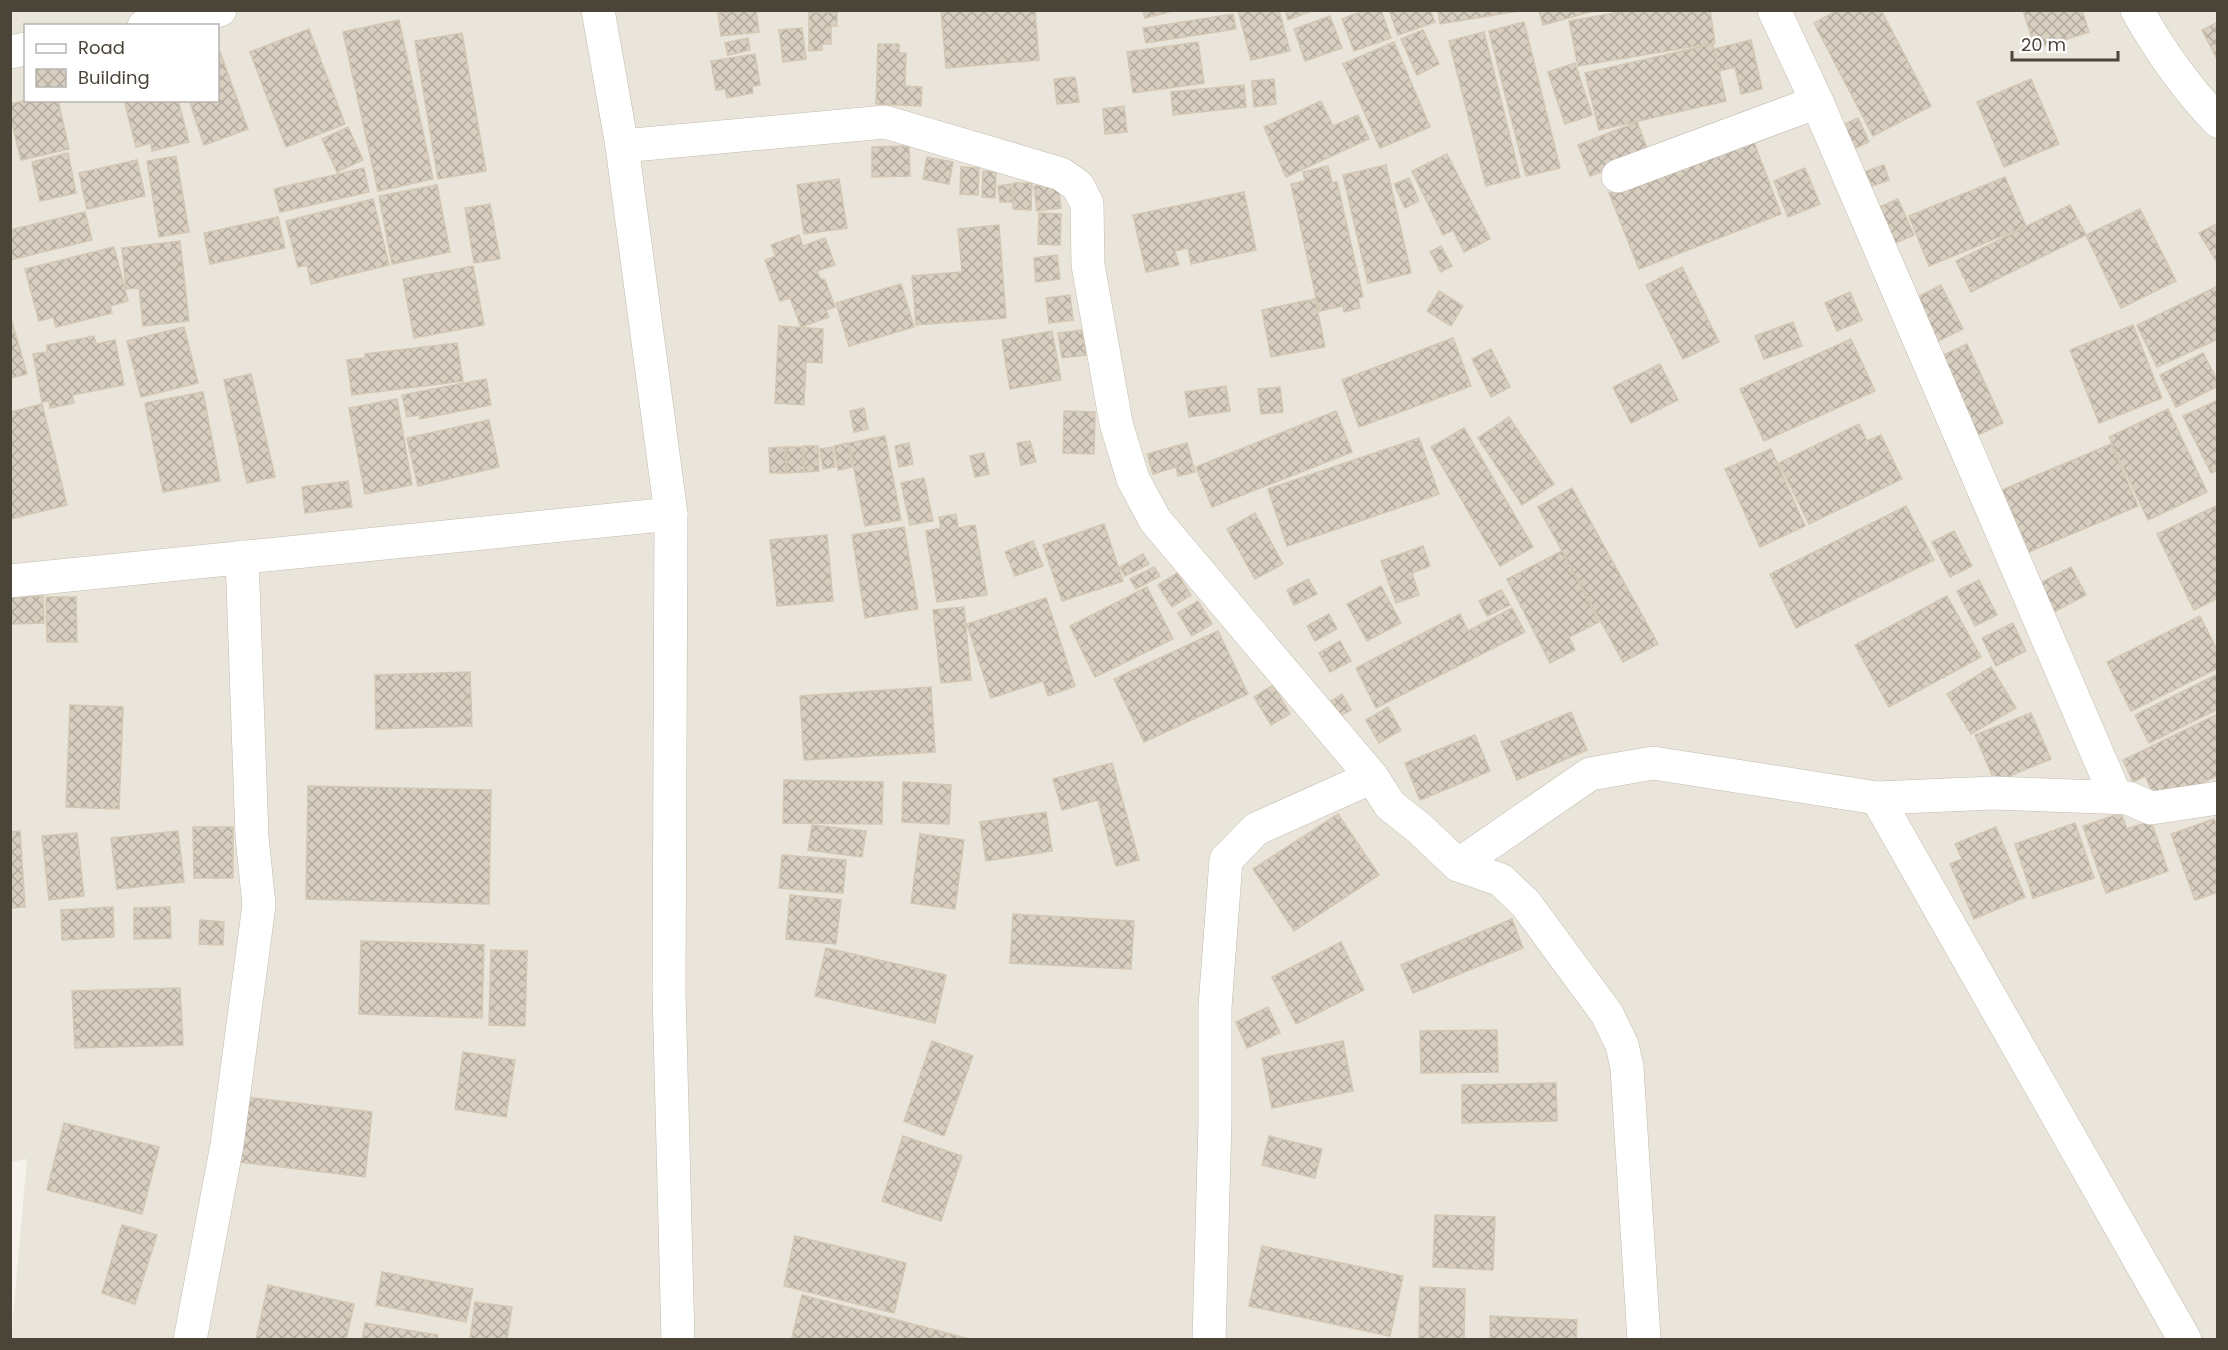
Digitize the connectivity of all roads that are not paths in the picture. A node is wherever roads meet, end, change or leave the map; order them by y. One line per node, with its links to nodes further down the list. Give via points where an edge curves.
1 (220, 10): 5 (street)
2 (598, 10): 8 (street)
3 (1774, 10): 6 (street)
4 (2137, 10): 7 (street, via 2166,60)
5 (154, 24)
6 (1817, 102): 9 (street); 14 (street)
7 (2217, 121)
8 (622, 147): 10 (street); 13 (street, via 885,122 1061,174 1078,186 1087,204 1088,265 1116,423 1133,479 1155,520 1182,554)
9 (1618, 176)
10 (671, 514): 11 (street); 19 (street, via 669,991)
11 (242, 557): 12 (street); 18 (street, via 252,837 259,905 227,1145)
12 (10, 581)
13 (1372, 777): 17 (street, via 1390,805); 20 (street, via 1256,829 1226,860 1215,1007)
14 (2116, 797): 15 (street, via 1994,793); 16 (street, via 2151,808)
15 (1877, 798): 17 (street, via 1653,763 1590,774); 22 (street)
16 (2217, 798)
17 (1458, 865): 21 (street, via 1501,880 1526,904 1607,1014 1622,1045 1627,1068)
18 (190, 1340)
19 (678, 1340)
20 (1209, 1340)
21 (1644, 1340)
22 (2184, 1340)

